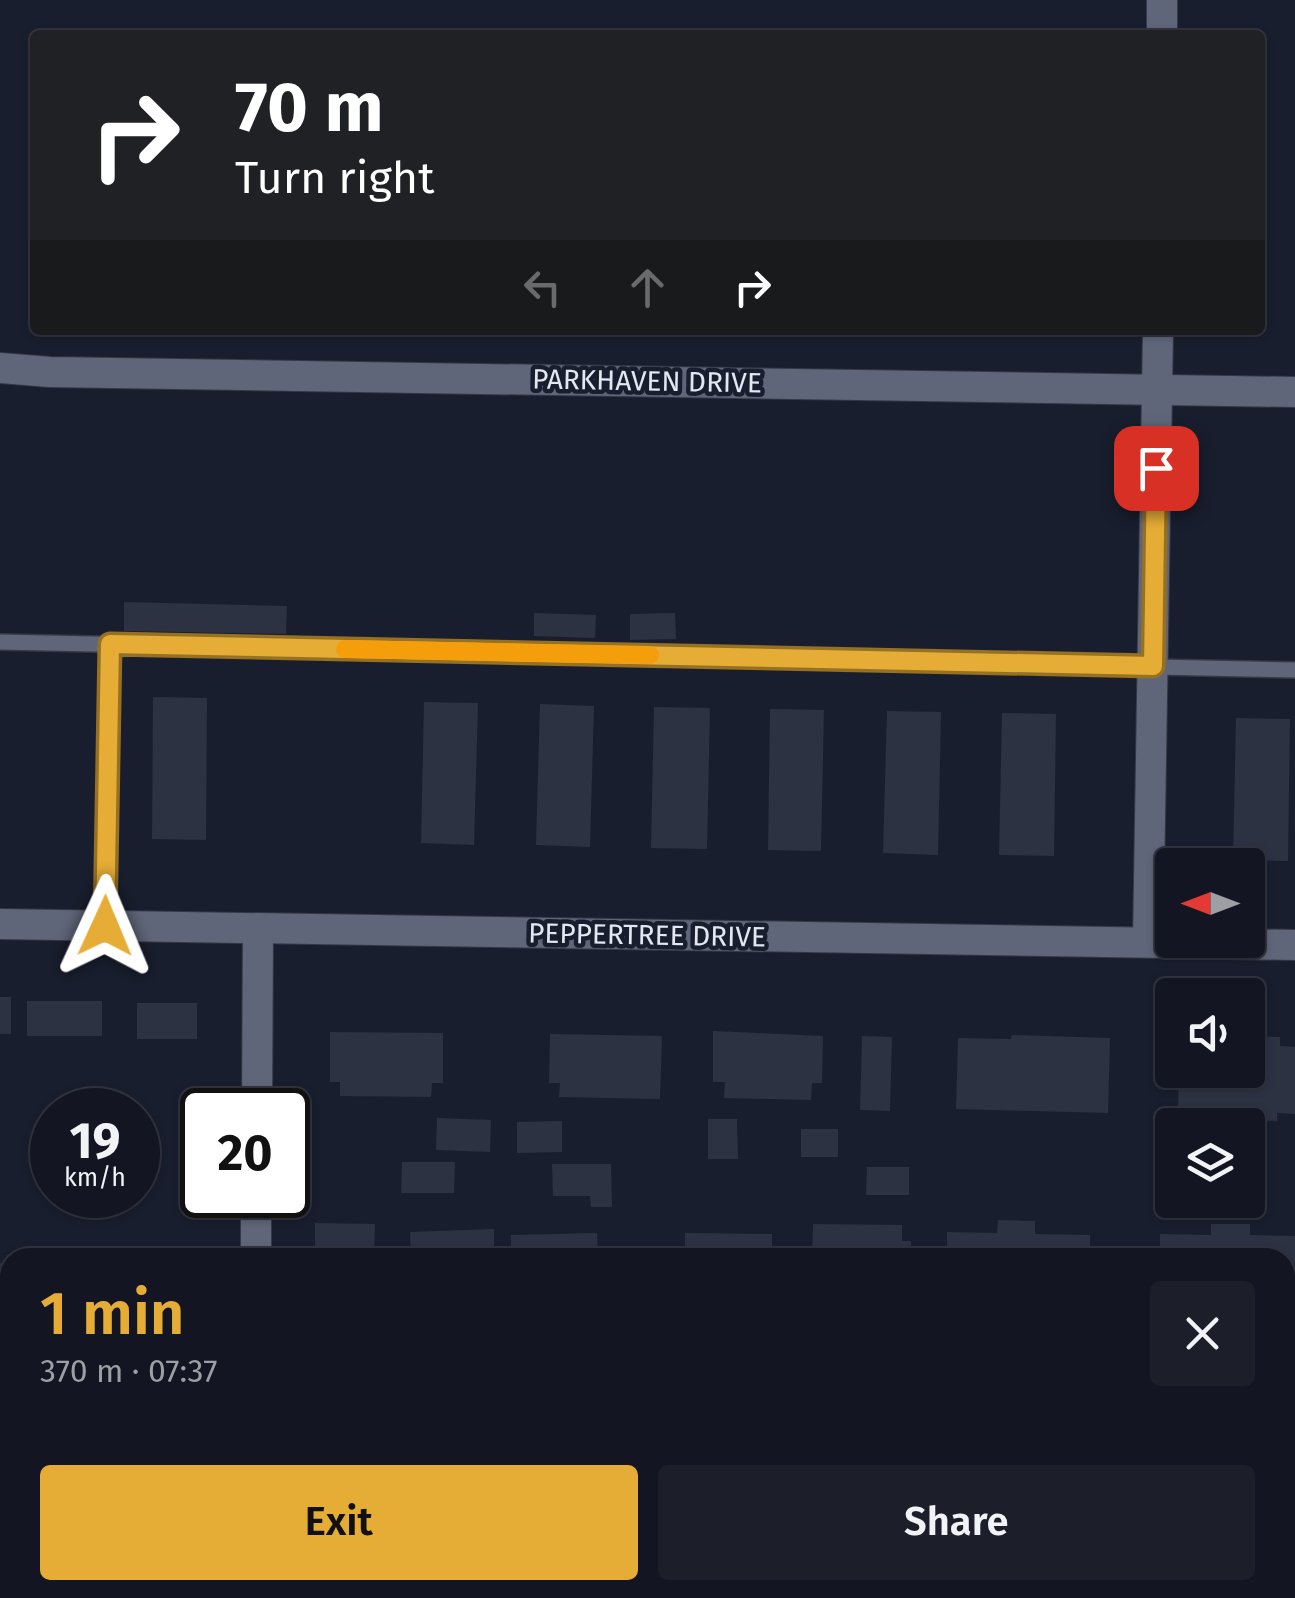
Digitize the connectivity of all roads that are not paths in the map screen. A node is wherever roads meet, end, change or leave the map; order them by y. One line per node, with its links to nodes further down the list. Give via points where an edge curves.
1 (1162, 0): 2 (street)
2 (1162, 30)
3 (1158, 335): 5 (street)
4 (0, 368): 5 (street, PARKHAVEN DRIVE)
5 (1158, 390): 6 (street, PARKHAVEN DRIVE); 9 (street)
6 (1295, 392)
7 (0, 642): 8 (lane)
8 (110, 644): 9 (lane); 12 (lane)
9 (1153, 666): 10 (lane); 14 (street)
10 (1295, 670)
11 (0, 924): 12 (street, PEPPERTREE DRIVE)
12 (105, 926): 13 (street, PEPPERTREE DRIVE)
13 (258, 929): 14 (street, PEPPERTREE DRIVE); 16 (street)
14 (1148, 942): 15 (street, PEPPERTREE DRIVE)
15 (1295, 945)
16 (257, 1088)
17 (256, 1218): 18 (street)
18 (256, 1248)

